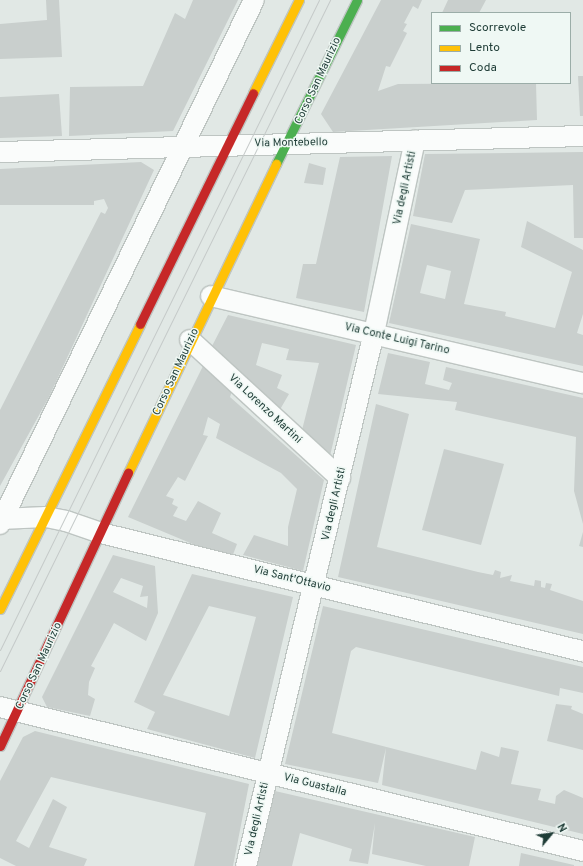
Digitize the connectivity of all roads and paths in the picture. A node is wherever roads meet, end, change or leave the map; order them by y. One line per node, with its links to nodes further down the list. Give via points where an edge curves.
1 (254, 0): 8 (street)
2 (300, 0): 7 (street)
3 (357, 0): 6 (street, Corso San Maurizio)
4 (583, 136): 5 (street, Via Montebello)
5 (415, 140): 6 (street, Via Montebello); 11 (street, Via degli Artisti)
6 (289, 143): 7 (street, Via Montebello); 10 (street, Corso San Maurizio)
7 (228, 145): 8 (street, Via Montebello); 15 (street)
8 (183, 147): 9 (street, Via Montebello); 16 (street)
9 (0, 152)
10 (211, 296): 11 (street, Via Conte Luigi Tarino); 12 (street, Corso San Maurizio)
11 (374, 333): 13 (street, Via Conte Luigi Tarino); 14 (street, Via degli Artisti)
12 (190, 340): 14 (street, Via Lorenzo Martini); 17 (street, Corso San Maurizio)
13 (583, 382)
14 (340, 478): 18 (street, Via degli Artisti)
15 (46, 517): 16 (street, Via Sant'Ottavio); 17 (street, Via Sant'Ottavio); 19 (street)
16 (1, 521)
17 (101, 533): 18 (street, Via Sant'Ottavio); 21 (street, Corso San Maurizio)
18 (314, 584): 20 (street, Via Sant'Ottavio); 23 (street, Via degli Artisti)
19 (0, 609)
20 (583, 651)
21 (8, 710): 22 (street, Corso San Maurizio); 23 (street, Via Guastalla)
22 (0, 746)
23 (267, 773): 24 (street, Via Guastalla); 25 (street, Via degli Artisti)
24 (583, 851)
25 (246, 866)

